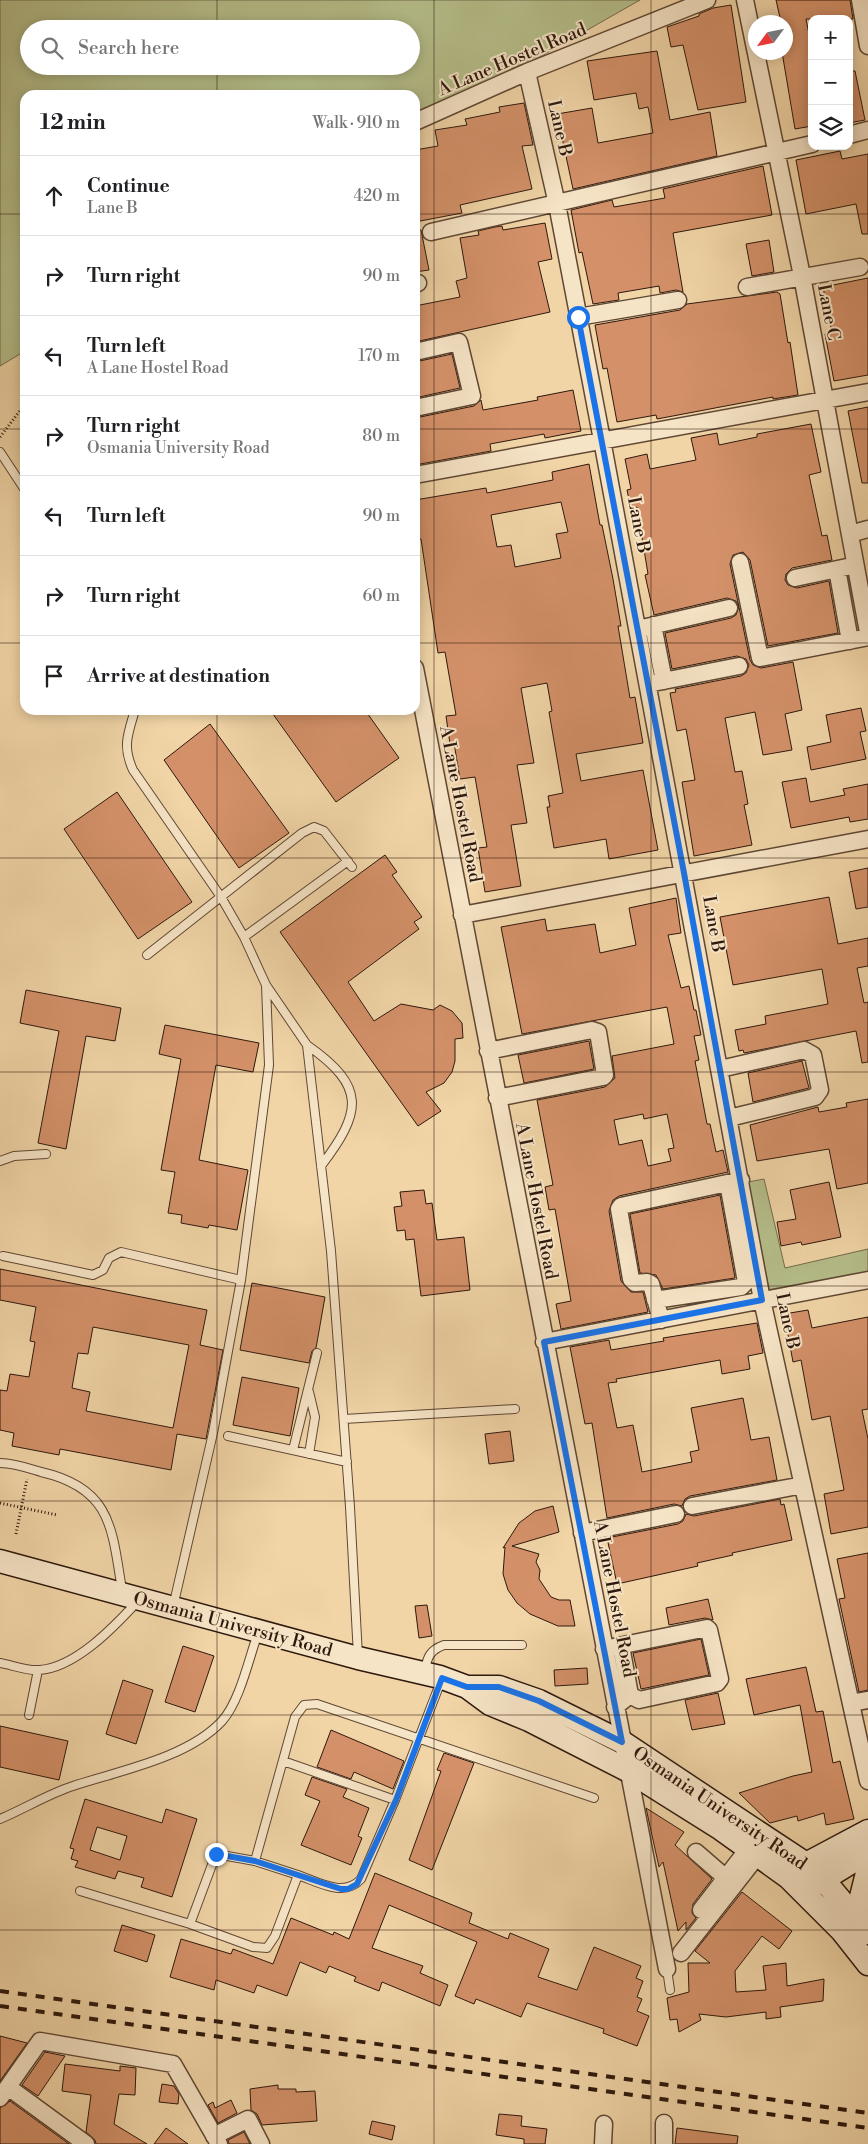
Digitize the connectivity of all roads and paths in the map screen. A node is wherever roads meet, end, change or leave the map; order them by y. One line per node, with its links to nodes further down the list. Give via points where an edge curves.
1 (708, 0): 5 (street, A Lane Hostel Road)
2 (745, 0): 10 (street, Lane C)
3 (860, 0): 4 (street)
4 (868, 46)
5 (527, 72): 6 (street, A Lane Hostel Road); 11 (street, Lane B)
6 (420, 120)
7 (868, 130): 8 (street)
8 (853, 134)
9 (808, 145): 10 (street)
10 (775, 152): 11 (street); 14 (street, Lane C)
11 (557, 204): 12 (street); 17 (street, Lane B)
12 (431, 232)
13 (860, 267): 14 (street)
14 (802, 276): 15 (street); 20 (street, Lane C)
15 (747, 287)
16 (678, 300): 17 (street)
17 (578, 317): 24 (street, Lane B)
18 (420, 351): 21 (street, via 459,342 472,396)
19 (868, 392): 20 (street)
20 (826, 400): 24 (street); 29 (street, Lane C)
21 (420, 407)
22 (20, 411): 23 (path)
23 (0, 437)
24 (602, 440): 26 (street); 38 (street, Lane B)
25 (0, 452): 27 (lane)
26 (420, 474)
27 (20, 481)
28 (868, 529): 29 (street)
29 (850, 534): 31 (street, Lane C)
30 (740, 562): 41 (street, via 760,658)
31 (856, 566): 32 (street); 34 (street, Lane C)
32 (837, 569): 33 (street); 36 (street)
33 (795, 578)
34 (864, 582): 35 (street, Lane C)
35 (862, 600): 36 (street); 39 (street, Lane C)
36 (843, 604): 41 (street)
37 (729, 608): 38 (street)
38 (646, 627): 43 (street, Lane B)
39 (868, 632)
40 (868, 637): 41 (street)
41 (850, 641)
42 (738, 666): 43 (street)
43 (656, 683): 47 (street, Lane B)
44 (420, 694): 49 (street, A Lane Hostel Road)
45 (133, 715): 48 (lane, via 126,739 127,756 133,770)
46 (868, 839): 47 (street)
47 (684, 873): 49 (street); 55 (street, Lane B)
48 (221, 896): 50 (lane); 50 (lane, via 314,827 324,831 350,864); 51 (lane)
49 (462, 915): 54 (street, A Lane Hostel Road)
50 (244, 937): 52 (lane)
51 (147, 955)
52 (266, 985): 53 (lane); 63 (lane, via 269,1064)
53 (307, 1045): 60 (lane); 60 (lane, via 339,1071 351,1092 353,1112 347,1128)
54 (488, 1051): 56 (street, A Lane Hostel Road); 56 (street, via 592,1030 598,1032 603,1077)
55 (720, 1070): 57 (street, Lane B); 57 (street, via 804,1050 813,1054 820,1090 815,1097)
56 (497, 1098): 68 (street, A Lane Hostel Road)
57 (729, 1118): 61 (street, Lane B)
58 (46, 1154): 59 (lane, via 14,1156)
59 (0, 1161)
60 (321, 1166): 72 (lane)
61 (734, 1182): 65 (street, via 746,1282 741,1287); 65 (street, via 621,1206 631,1279 635,1283 649,1283); 66 (street, Lane B)
62 (3, 1256): 63 (lane, via 93,1275 103,1270 109,1258 121,1252)
63 (241, 1280): 89 (lane, via 213,1432)
64 (868, 1280): 66 (street)
65 (655, 1300): 67 (street)
66 (762, 1300): 67 (street); 79 (street, Lane B)
67 (661, 1320): 68 (street)
68 (544, 1342): 85 (street, A Lane Hostel Road)
69 (317, 1353): 70 (lane)
70 (309, 1392): 74 (lane); 75 (lane, via 316,1417)
71 (515, 1409): 72 (lane)
72 (344, 1419): 77 (lane)
73 (228, 1436): 74 (lane)
74 (293, 1450): 75 (lane)
75 (310, 1454): 77 (lane)
76 (2, 1462): 78 (lane)
77 (347, 1462): 93 (lane)
78 (29, 1469): 82 (path); 88 (lane, via 52,1474 82,1487 99,1503 113,1532)
79 (803, 1484): 81 (street); 100 (street, Lane B)
80 (0, 1503): 82 (path)
81 (692, 1506)
82 (22, 1508): 84 (path); 86 (path)
83 (676, 1514): 85 (street)
84 (57, 1516)
85 (582, 1533): 92 (street, A Lane Hostel Road)
86 (16, 1534)
87 (0, 1561): 88 (main road, Osmania University Road)
88 (132, 1597): 89 (main road, Osmania University Road); 95 (lane, via 111,1630 93,1645 64,1662)
89 (173, 1608): 90 (main road, Osmania University Road)
90 (258, 1631): 93 (main road, Osmania University Road); 110 (lane, via 233,1702 222,1721 199,1739 151,1763 71,1786)
91 (522, 1646): 96 (lane, via 444,1645 435,1648 428,1656)
92 (613, 1648): 98 (street); 98 (street, via 707,1628 710,1630 720,1680 717,1683 639,1700); 101 (street, A Lane Hostel Road)
93 (358, 1658): 96 (main road, Osmania University Road)
94 (0, 1663): 95 (lane)
95 (38, 1670): 102 (lane)
96 (433, 1675): 97 (main road, Osmania University Road); 103 (lane)
97 (467, 1687): 104 (main road, Osmania University Road, via 499,1687 539,1701); 106 (main road, Osmania University Road, via 490,1704 529,1720)
98 (630, 1695): 101 (street)
99 (868, 1700): 100 (street)
100 (851, 1703): 107 (street, Lane B)
101 (615, 1707): 104 (street, A Lane Hostel Road)
102 (29, 1715)
103 (419, 1738): 105 (lane, via 311,1704 304,1705 298,1711); 108 (lane); 109 (lane)
104 (622, 1742): 106 (street, A Lane Hostel Road); 119 (main road, Osmania University Road)
105 (283, 1760): 109 (lane); 115 (lane)
106 (627, 1770): 113 (main road, Osmania University Road); 127 (street, A Lane Hostel Road)
107 (868, 1780)
108 (594, 1798)
109 (396, 1800): 117 (lane, via 357,1884 341,1889)
110 (0, 1819)
111 (868, 1831): 119 (main road)
112 (696, 1852): 118 (street)
113 (753, 1852): 118 (street); 119 (main road, Osmania University Road); 125 (street)
114 (868, 1852): 120 (main road)
115 (255, 1861): 117 (lane); 122 (lane, via 216,1854)
116 (868, 1869): 123 (main road, via 861,1897)
117 (298, 1875): 122 (lane, via 275,1936 267,1948 254,1947)
118 (726, 1878): 124 (street)
119 (799, 1878): 120 (main road); 126 (main road, Osmania University Road)
120 (823, 1879): 123 (main road, Osmania University Road)
121 (80, 1891): 122 (lane)
122 (190, 1924)
123 (865, 1928)
124 (686, 1930)
125 (680, 1953)
126 (868, 1964)
127 (666, 1969): 128 (lane)
128 (670, 1990)
129 (4, 2093): 132 (street, via 40,2041 173,2064); 133 (street)
130 (664, 2123): 136 (street)
131 (604, 2124): 135 (street)
132 (217, 2140): 134 (street, via 248,2119)
133 (86, 2144)
134 (261, 2144)
135 (604, 2144)
136 (664, 2144)

